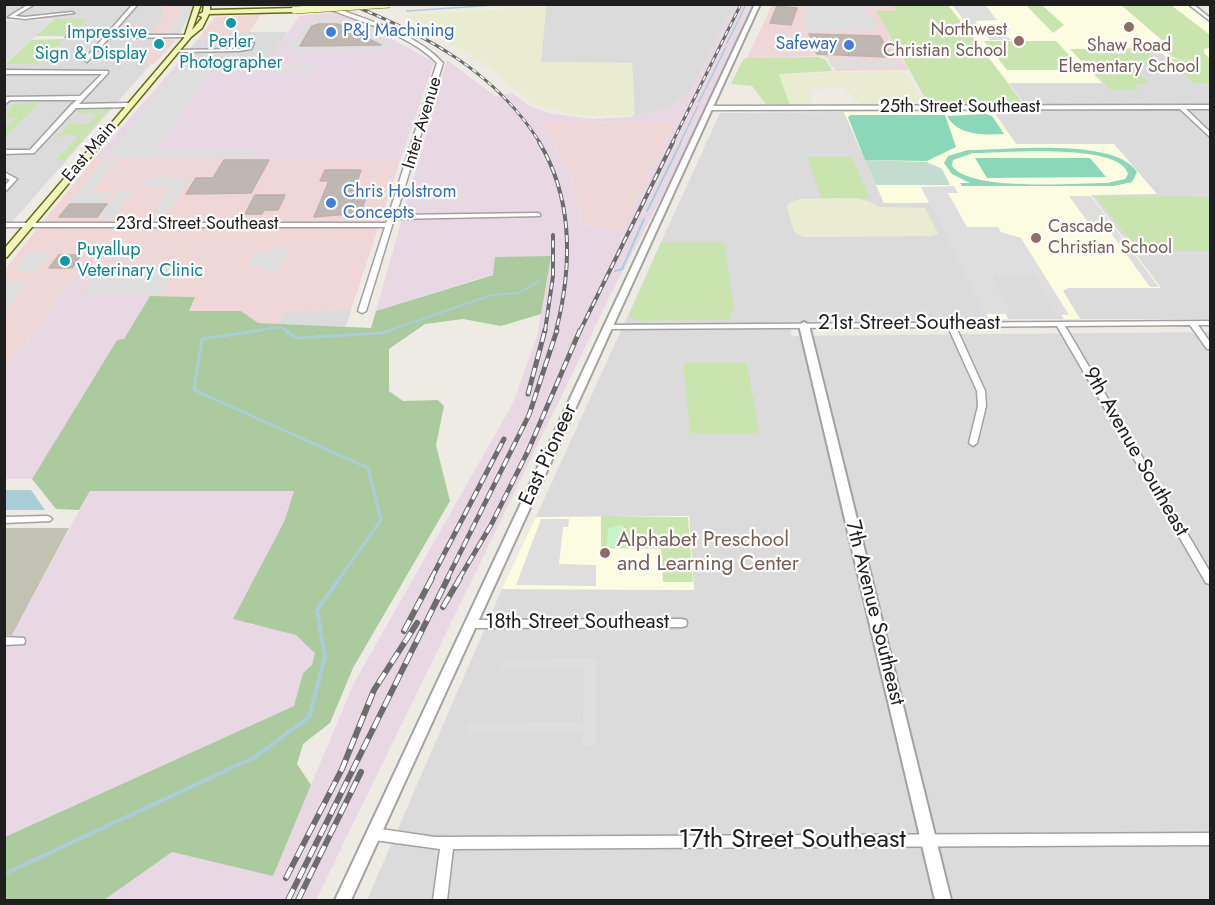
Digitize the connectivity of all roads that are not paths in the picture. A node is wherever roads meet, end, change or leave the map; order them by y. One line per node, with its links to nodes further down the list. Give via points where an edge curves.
1 (33, 4): 10 (street)
2 (136, 4): 15 (street)
3 (199, 4): 8 (main road, East Main, via 201,10); 12 (main road, East Main)
4 (320, 4): 32 (street, Inter Avenue, via 380,27 427,51 440,63)
5 (390, 4): 8 (main road, bridge, via 295,10)
6 (1190, 4): 11 (street)
7 (757, 7): 25 (street, East Pioneer)
8 (208, 8): 12 (main road, East Main); 13 (main road, East Main, via 198,30)
9 (72, 13): 10 (street)
10 (7, 16)
11 (1210, 20)
12 (190, 28): 13 (main road, East Main)
13 (188, 36): 15 (street); 17 (main road, East Main)
14 (68, 37): 15 (street)
15 (109, 37): 18 (street)
16 (252, 44): 17 (street, via 245,49)
17 (176, 51): 22 (main road, East Main)
18 (87, 60)
19 (4, 72): 20 (street, via 106,72)
20 (81, 98): 21 (street, via 9,98); 23 (street)
21 (4, 103)
22 (129, 105): 23 (street); 34 (main road, East Main)
23 (73, 106): 28 (street, via 32,152)
24 (1210, 107): 26 (street, 25th Street Southeast)
25 (709, 108): 26 (street, 25th Street Southeast); 43 (street, East Pioneer)
26 (1182, 108): 27 (street)
27 (1210, 135)
28 (4, 152)
29 (4, 174): 30 (street, via 14,179)
30 (4, 190)
31 (538, 215): 32 (street)
32 (392, 216): 35 (street, Inter Avenue)
33 (4, 225): 34 (street, 23rd Street Southeast)
34 (30, 225): 35 (street, 23rd Street Southeast); 36 (main road, East Main)
35 (390, 225): 37 (street, Inter Avenue)
36 (4, 255)
37 (362, 311)
38 (1192, 323): 39 (street, 21st Street Southeast); 41 (street, 21st Street Southeast); 44 (street)
39 (1210, 323)
40 (951, 324): 41 (street, 21st Street Southeast); 42 (street, 21st Street Southeast); 45 (street, via 981,391 982,406)
41 (1060, 324): 48 (street, 9th Avenue Southeast)
42 (804, 325): 43 (street, 21st Street Southeast); 55 (street, 7th Avenue Southeast)
43 (608, 327): 50 (street, East Pioneer)
44 (1210, 347)
45 (973, 443)
46 (47, 519): 47 (street)
47 (4, 520)
48 (1210, 580)
49 (682, 623): 50 (street, 18th Street Southeast)
50 (472, 624): 53 (street, East Pioneer)
51 (4, 641): 52 (street)
52 (20, 641)
53 (374, 834): 56 (street, 17th Street Southeast); 57 (street, East Pioneer)
54 (1210, 838): 55 (street, 17th Street Southeast)
55 (929, 840): 56 (street, 17th Street Southeast); 59 (street, 7th Avenue Southeast)
56 (447, 843): 58 (street)
57 (344, 900)
58 (440, 900)
59 (943, 900)

